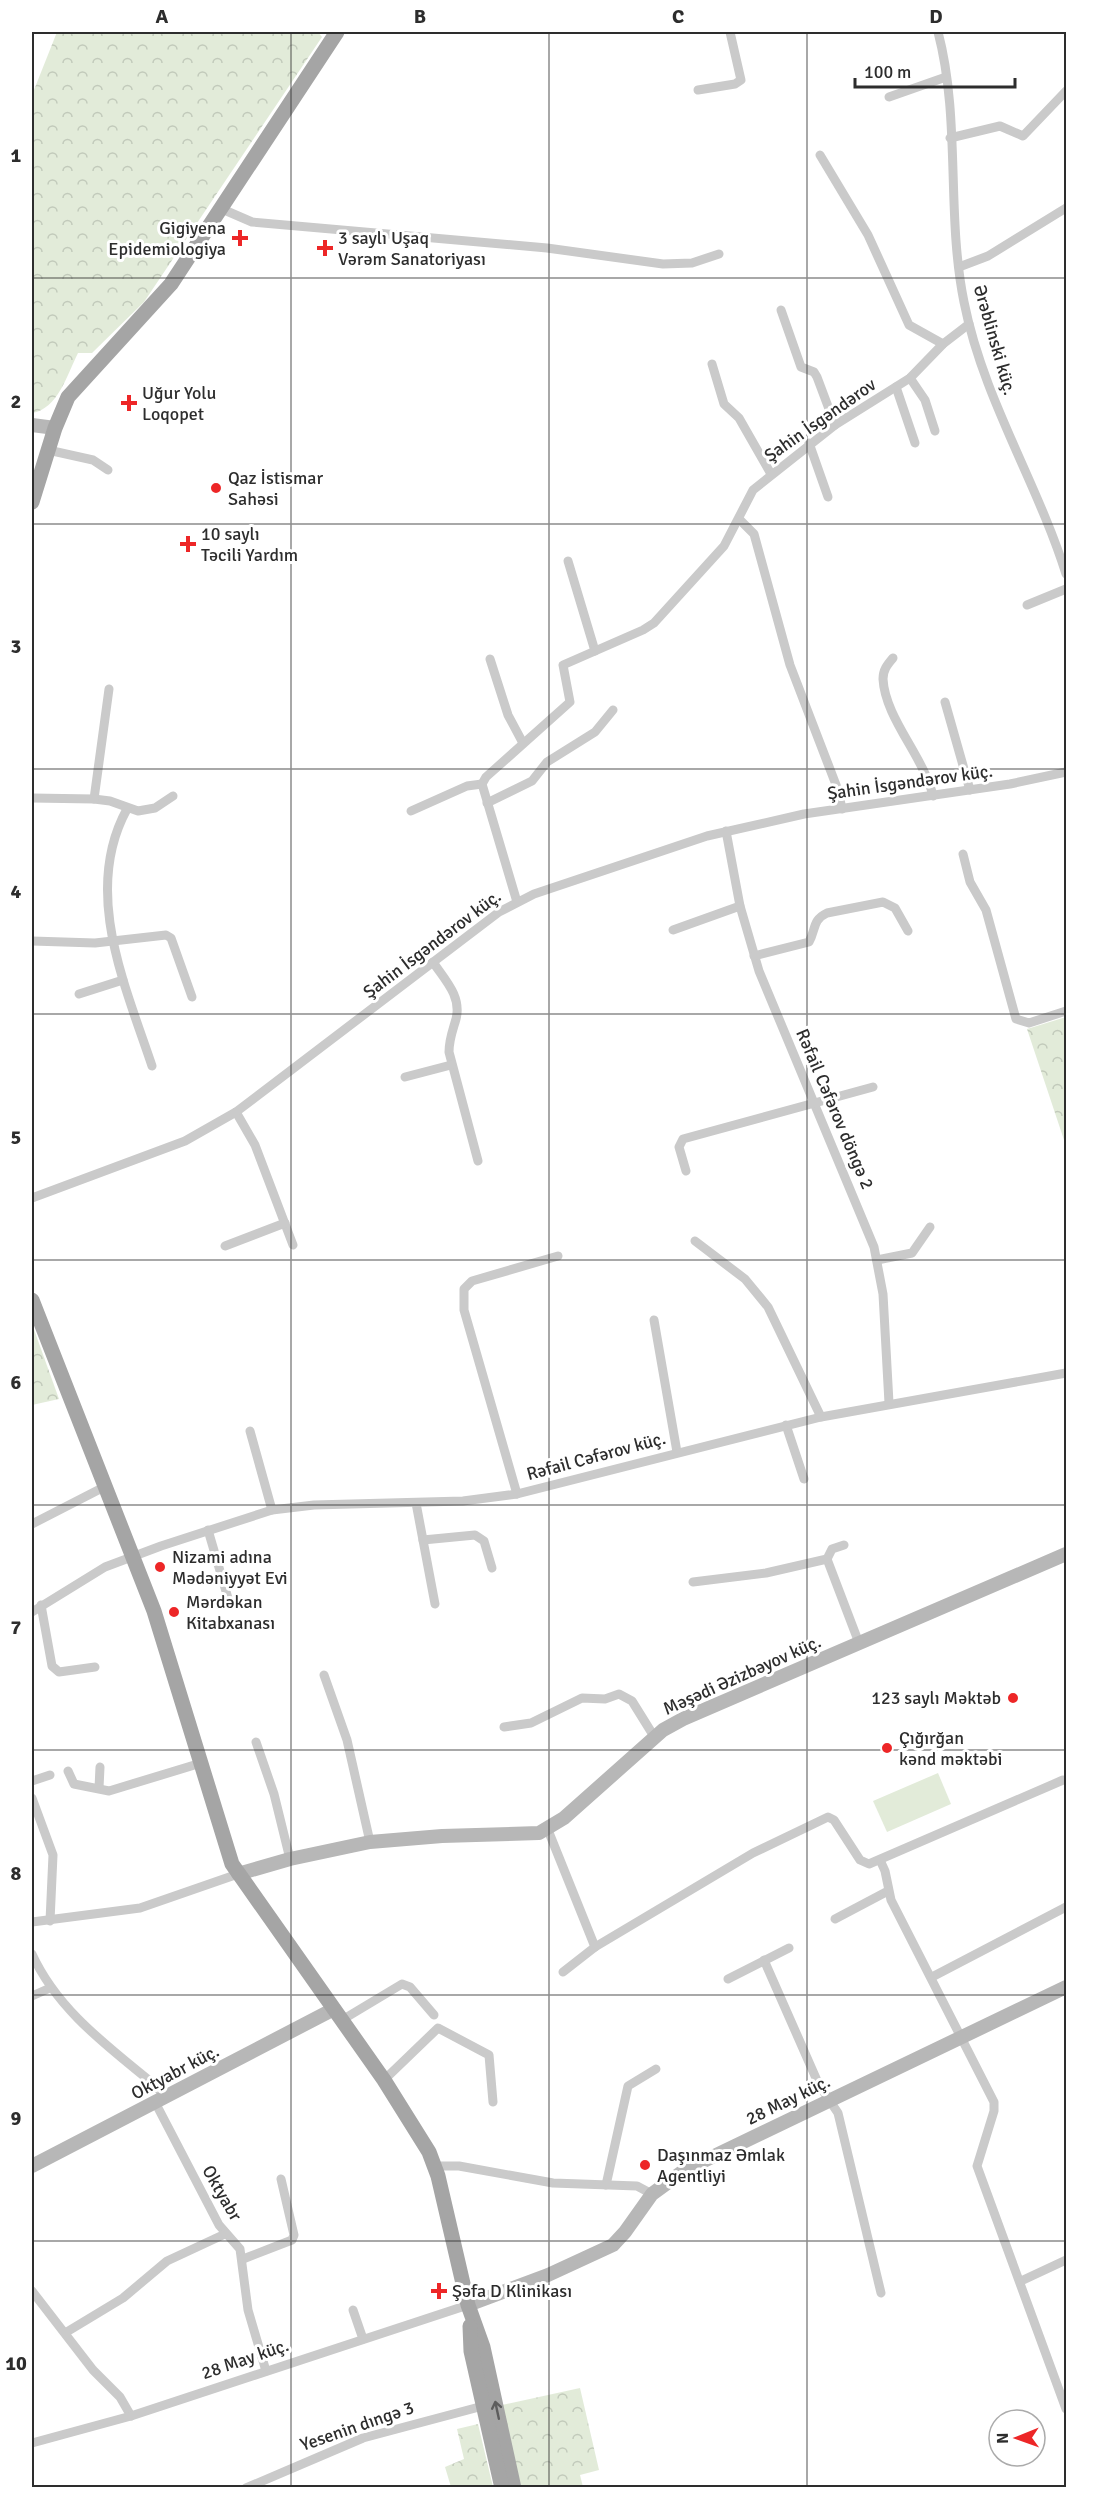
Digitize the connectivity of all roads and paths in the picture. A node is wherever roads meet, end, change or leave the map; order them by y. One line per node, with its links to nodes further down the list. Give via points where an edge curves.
1 (336, 32): 10 (main road)
2 (730, 32): 5 (street, via 741,80)
3 (938, 32): 4 (street, Ərəblinski küç.)
4 (945, 77): 7 (street); 8 (street, Ərəblinski küç.)
5 (698, 90)
6 (1066, 91): 8 (street, via 1023,136 1000,126)
7 (889, 97)
8 (951, 138): 14 (street, Ərəblinski küç.)
9 (820, 155): 17 (street, via 868,235 909,325)
10 (222, 209): 13 (street, via 252,222 547,248 663,264 692,263); 23 (main road, via 159,299 74,388)
11 (1064, 210): 12 (street); 14 (street, via 988,256)
12 (1066, 223)
13 (719, 255)
14 (959, 267): 16 (street, Ərəblinski küç.)
15 (781, 310): 22 (street, via 801,367 817,377)
16 (969, 324): 17 (street, Şahin İsgəndərov); 34 (street, Ərəblinski küç., via 999,413)
17 (943, 344): 19 (street, Şahin İsgəndərov)
18 (712, 364): 29 (street, via 724,404 739,418)
19 (910, 378): 20 (street, Şahin İsgəndərov); 24 (street, via 925,400)
20 (896, 387): 22 (street, Şahin İsgəndərov); 26 (street)
21 (32, 424): 23 (street)
22 (835, 425): 25 (street, Şahin İsgəndərov)
23 (55, 428): 27 (main road)
24 (935, 431)
25 (809, 443): 29 (street, Şahin İsgəndərov); 30 (street)
26 (915, 443)
27 (48, 450): 28 (street, via 93,460); 31 (main road)
28 (108, 470)
29 (771, 474): 32 (street, Şahin İsgəndərov, via 746,500)
30 (828, 497)
31 (32, 502)
32 (739, 519): 38 (street, Şahin İsgəndərov, via 724,546 666,612 643,630); 54 (street, via 754,534 790,665)
33 (568, 561): 38 (street)
34 (1065, 562): 35 (street, Ərəblinski küç.)
35 (1066, 574)
36 (1066, 589): 37 (street)
37 (1027, 605)
38 (595, 651): 44 (street, Şahin İsgəndərov, via 563,665 570,702)
39 (892, 658): 49 (street, via 884,673 887,694 927,774)
40 (489, 659): 44 (street)
41 (109, 689): 51 (street)
42 (945, 702): 47 (street)
43 (613, 710): 52 (street, via 595,732 548,762 532,781)
44 (522, 743): 46 (street, Şahin İsgəndərov)
45 (1066, 772): 47 (street, Şahin İsgəndərov küç.)
46 (482, 784): 52 (street); 55 (street, via 468,786)
47 (970, 790): 49 (street, Şahin İsgəndərov küç.)
48 (173, 796): 53 (street, via 147,811)
49 (933, 796): 54 (street, Şahin İsgəndərov küç.)
50 (32, 798): 51 (street)
51 (94, 799): 53 (street)
52 (487, 802): 58 (street)
53 (127, 809): 63 (street, via 113,835 107,876)
54 (842, 809): 56 (street, Şahin İsgəndərov küç.)
55 (411, 811)
56 (726, 831): 58 (street, Şahin İsgəndərov küç.); 59 (street, Rəfail Cəfərov döngə 2)
57 (963, 854): 69 (street, via 970,882 986,910 1016,1019 1029,1023)
58 (518, 902): 65 (street, Şahin İsgəndərov küç.)
59 (740, 906): 60 (street); 64 (street, Rəfail Cəfərov döngə 2)
60 (673, 930)
61 (908, 931): 64 (street, via 895,908 883,902 827,913 818,917 808,942)
62 (32, 941): 63 (street)
63 (114, 942): 66 (street); 68 (street, via 166,935 171,938)
64 (754, 956): 74 (street, Rəfail Cəfərov döngə 2)
65 (433, 962): 70 (street, via 453,991 458,1009 449,1040); 75 (street, Şahin İsgəndərov küç.)
66 (123, 980): 67 (street); 71 (street)
67 (79, 994)
68 (192, 997)
69 (1066, 1011)
70 (451, 1065): 72 (street); 76 (street)
71 (152, 1066)
72 (405, 1077)
73 (873, 1087): 74 (street)
74 (814, 1102): 77 (street, via 683,1139 679,1147); 85 (street, Rəfail Cəfərov döngə 2)
75 (236, 1112): 78 (street, Şahin İsgəndərov küç., via 185,1141); 79 (street, via 255,1145)
76 (478, 1161)
77 (686, 1172)
78 (32, 1198)
79 (285, 1223): 82 (street); 83 (street)
80 (930, 1227): 85 (street, via 912,1253)
81 (695, 1241): 90 (street, via 745,1279 768,1307)
82 (293, 1245)
83 (225, 1246)
84 (558, 1256): 96 (street, via 472,1281 464,1289 464,1310)
85 (877, 1260): 89 (street, Rəfail Cəfərov döngə 2, via 885,1319)
86 (32, 1300): 95 (main road)
87 (654, 1320): 93 (street)
88 (1066, 1373): 89 (street, Rəfail Cəfərov küç.)
89 (889, 1403): 90 (street, Rəfail Cəfərov küç.)
90 (821, 1417): 91 (street, Rəfail Cəfərov küç.)
91 (786, 1425): 93 (street, Rəfail Cəfərov küç.); 94 (street)
92 (250, 1431): 98 (street)
93 (677, 1452): 96 (street, Rəfail Cəfərov küç.)
94 (804, 1479)
95 (106, 1486): 99 (street); 104 (main road)
96 (517, 1494): 97 (street, Rəfail Cəfərov küç.)
97 (416, 1503): 98 (street, Rəfail Cəfərov küç.); 101 (street)
98 (272, 1510): 100 (street, Rəfail Cəfərov küç.)
99 (32, 1524)
100 (208, 1530): 104 (street, Rəfail Cəfərov küç.); 110 (street)
101 (423, 1540): 106 (street, via 475,1535 483,1541); 108 (street)
102 (844, 1545): 105 (street, via 832,1549)
103 (1066, 1554): 112 (street, Məşədi Əzizbəyov küç.)
104 (134, 1556): 109 (street, Rəfail Cəfərov küç., via 98,1571); 118 (main road)
105 (827, 1559): 107 (street, via 766,1573); 112 (street)
106 (492, 1568)
107 (693, 1582)
108 (435, 1604)
109 (41, 1605): 111 (street, Rəfail Cəfərov küç.); 113 (street, via 52,1666 59,1672)
110 (230, 1605)
111 (32, 1612)
112 (860, 1642): 116 (street, Məşədi Əzizbəyov küç., via 683,1719)
113 (95, 1667)
114 (324, 1675): 127 (street, via 349,1750)
115 (504, 1727): 116 (street, via 531,1724 582,1698 619,1694 632,1701)
116 (655, 1738): 126 (street, Məşədi Əzizbəyov küç.)
117 (256, 1742): 128 (street)
118 (201, 1763): 124 (street, via 109,1791); 130 (main road)
119 (100, 1767): 124 (street)
120 (68, 1771): 124 (street, via 74,1784)
121 (50, 1775): 123 (street)
122 (1064, 1780): 129 (street)
123 (32, 1781)
124 (99, 1788)
125 (32, 1798): 134 (street, via 53,1855)
126 (548, 1830): 127 (street); 136 (street)
127 (370, 1842): 128 (street)
128 (290, 1859): 130 (street)
129 (880, 1860): 131 (street); 136 (street, via 860,1860 834,1820 828,1817 753,1853)
130 (238, 1874): 134 (street, via 140,1908); 146 (main road)
131 (888, 1891): 133 (street); 141 (street)
132 (1066, 1907): 141 (street)
133 (834, 1919)
134 (50, 1921): 135 (street)
135 (32, 1922)
136 (595, 1947): 140 (street)
137 (789, 1948): 139 (street)
138 (32, 1954): 144 (street, Oktyabr)
139 (764, 1960): 142 (street); 151 (street, via 819,2085)
140 (562, 1972)
141 (933, 1977): 148 (street)
142 (728, 1979)
143 (1066, 1987): 148 (street, 28 May küç.)
144 (50, 1988): 145 (street); 152 (street, Oktyabr, via 84,2025 156,2086)
145 (32, 1996)
146 (338, 2014): 147 (street, via 402,1984 410,1987); 150 (main road); 152 (street, Oktyabr küç.)
147 (434, 2015)
148 (963, 2036): 151 (street, 28 May küç.); 162 (street, via 994,2102 977,2166)
149 (656, 2069): 157 (street, via 628,2086)
150 (384, 2080): 153 (street, via 438,2028 489,2055); 155 (main road, via 424,2140)
151 (830, 2100): 158 (street, 28 May küç., via 685,2170); 164 (street, via 840,2120)
152 (161, 2101): 154 (street, Oktyabr küç.); 159 (street, Oktyabr)
153 (493, 2102)
154 (32, 2166)
155 (435, 2166): 157 (street, via 459,2166 553,2183); 165 (main road)
156 (280, 2179): 160 (street, via 292,2240)
157 (606, 2185): 158 (street, via 637,2186)
158 (652, 2194): 165 (street, 28 May küç., via 613,2245)
159 (225, 2234): 160 (street, Oktyabr, via 240,2249); 167 (street, via 167,2261 123,2298)
160 (243, 2259): 169 (street, Oktyabr, via 248,2310)
161 (1066, 2260): 162 (street)
162 (1021, 2281): 170 (street)
163 (32, 2291): 167 (street)
164 (881, 2293)
165 (468, 2305): 168 (street, 28 May küç.); 171 (main road, via 471,2351); 177 (main road, one-way to 165, via 483,2347)
166 (352, 2310): 168 (street)
167 (65, 2333): 173 (street, via 120,2397)
168 (363, 2339): 169 (street, 28 May küç.)
169 (266, 2371): 173 (street, 28 May küç.)
170 (1063, 2386): 172 (street)
171 (483, 2406): 175 (street, Yesenin dıngə 3, via 363,2438); 176 (main road)
172 (1066, 2409)
173 (131, 2416): 174 (street, 28 May küç.)
174 (32, 2443)
175 (246, 2487)
176 (502, 2487)
177 (514, 2487)

